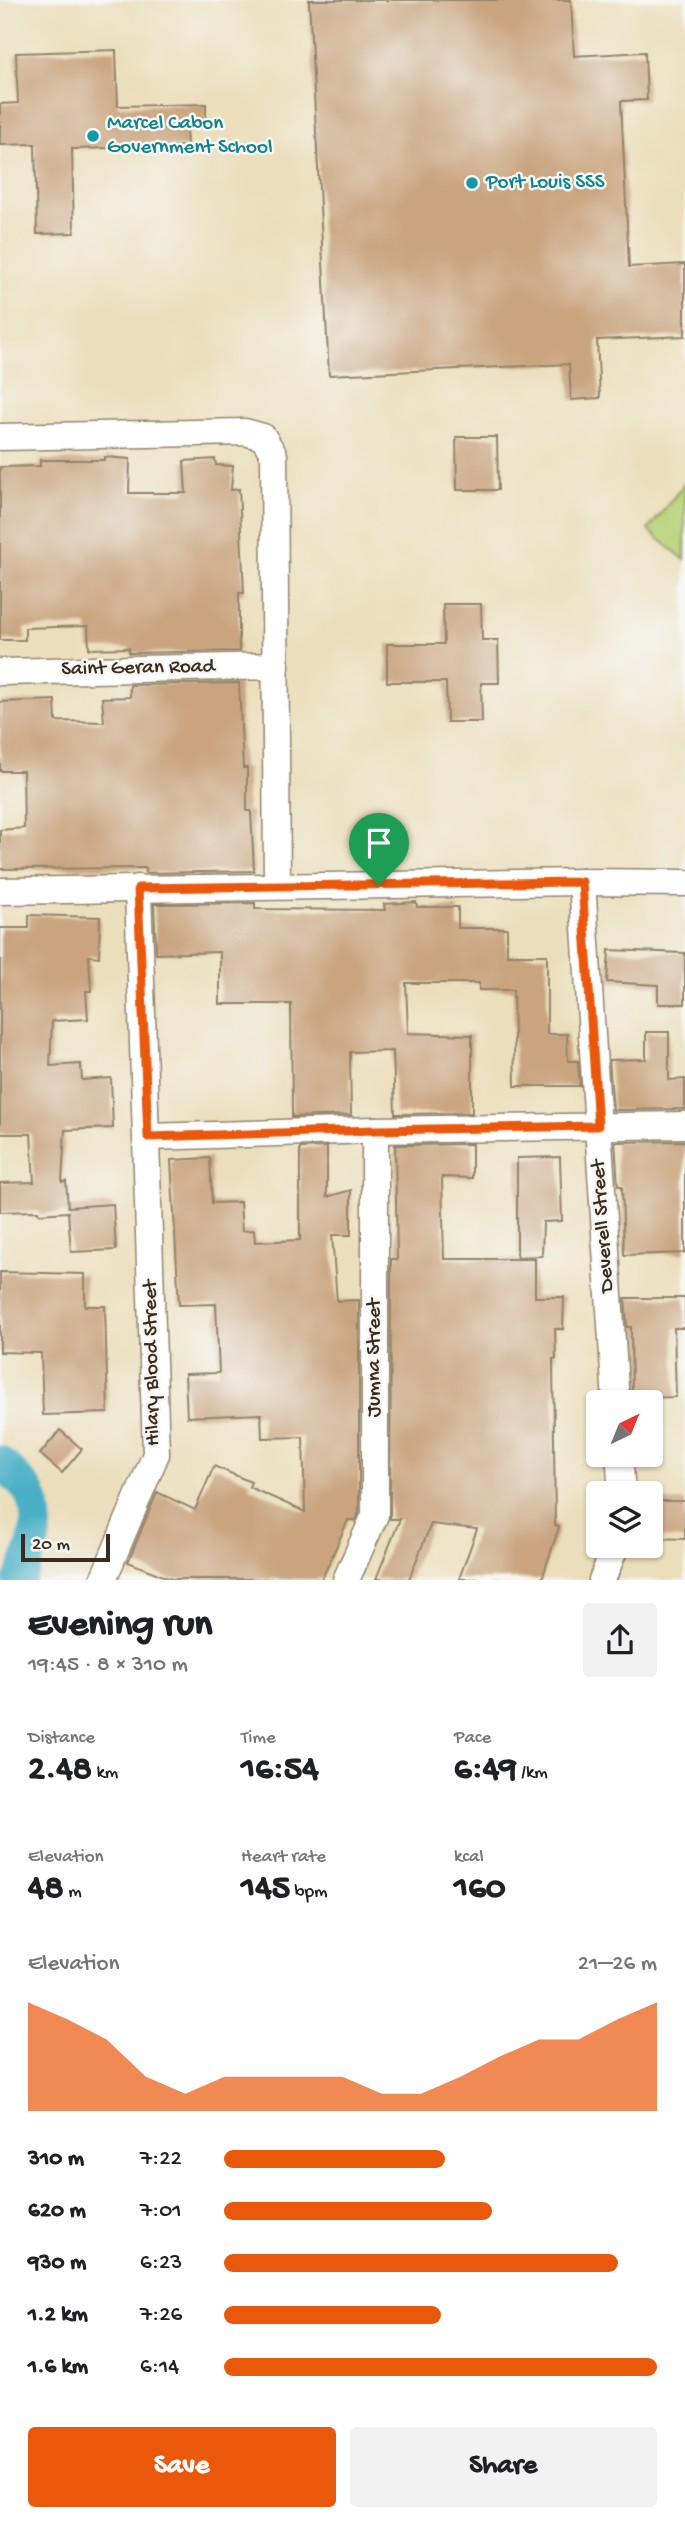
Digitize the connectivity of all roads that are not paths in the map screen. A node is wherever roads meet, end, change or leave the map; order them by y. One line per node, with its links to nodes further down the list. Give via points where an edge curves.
1 (0, 437): 2 (street, via 245,432 263,437 274,455)
2 (276, 666): 3 (street, Saint Geran Road); 6 (street)
3 (0, 672)
4 (582, 882): 5 (street); 6 (street); 10 (street, Deverell Street)
5 (685, 883)
6 (277, 886): 7 (street)
7 (138, 888): 8 (street); 12 (street)
8 (0, 891)
9 (685, 1125): 10 (street)
10 (598, 1126): 11 (street); 13 (street, Deverell Street)
11 (375, 1130): 12 (street); 16 (street, Jumna Street, via 376,1515)
12 (148, 1137): 15 (street, Hilary Blood Street, via 156,1454)
13 (615, 1390)
14 (611, 1558): 17 (street)
15 (103, 1580)
16 (346, 1580)
17 (602, 1580)

